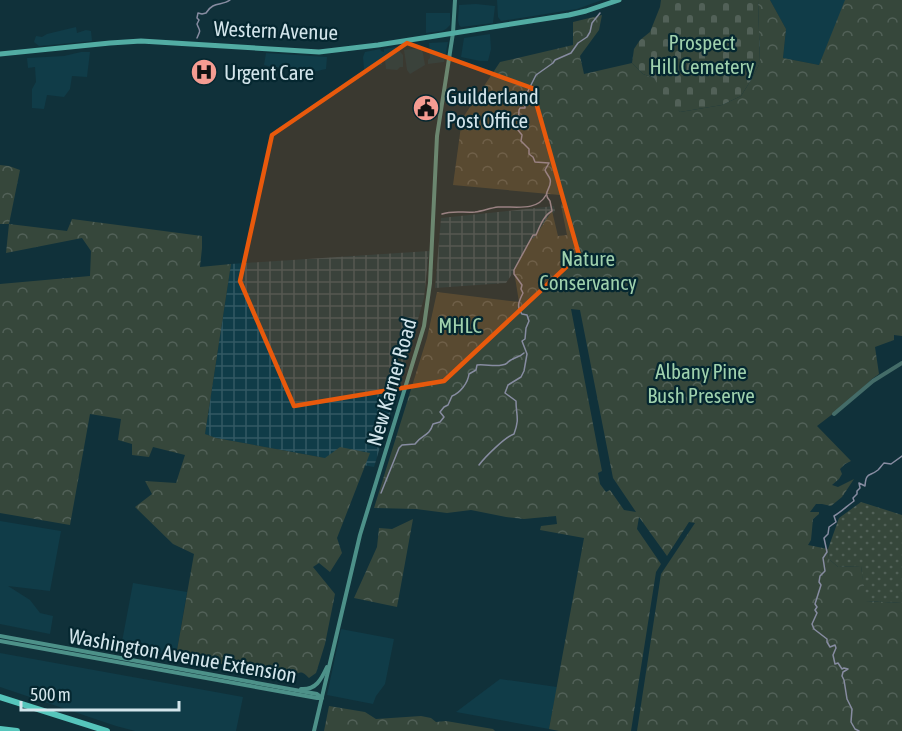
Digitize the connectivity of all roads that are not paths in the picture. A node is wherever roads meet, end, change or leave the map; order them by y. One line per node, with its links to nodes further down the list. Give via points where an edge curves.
1 (455, 0): 3 (main road, New Karner Road)
2 (619, 0): 3 (main road, Western Avenue, via 569,15)
3 (453, 33): 4 (main road, Western Avenue, via 319,52 141,41); 8 (main road, New Karner Road, via 437,136 430,283 424,326 363,526)
4 (0, 54)
5 (902, 363): 6 (street)
6 (834, 414)
7 (0, 639): 9 (main road, Washington Avenue Extension); 11 (main road, Washington Avenue Extension)
8 (331, 658): 9 (main road, via 315,686 305,690); 11 (main road, New Karner Road)
9 (281, 688): 11 (main road, Washington Avenue Extension)
10 (1, 697): 14 (highway)
11 (322, 698): 15 (main road, New Karner Road)
12 (0, 729): 13 (highway)
13 (17, 731)
14 (107, 731)
15 (314, 731)

